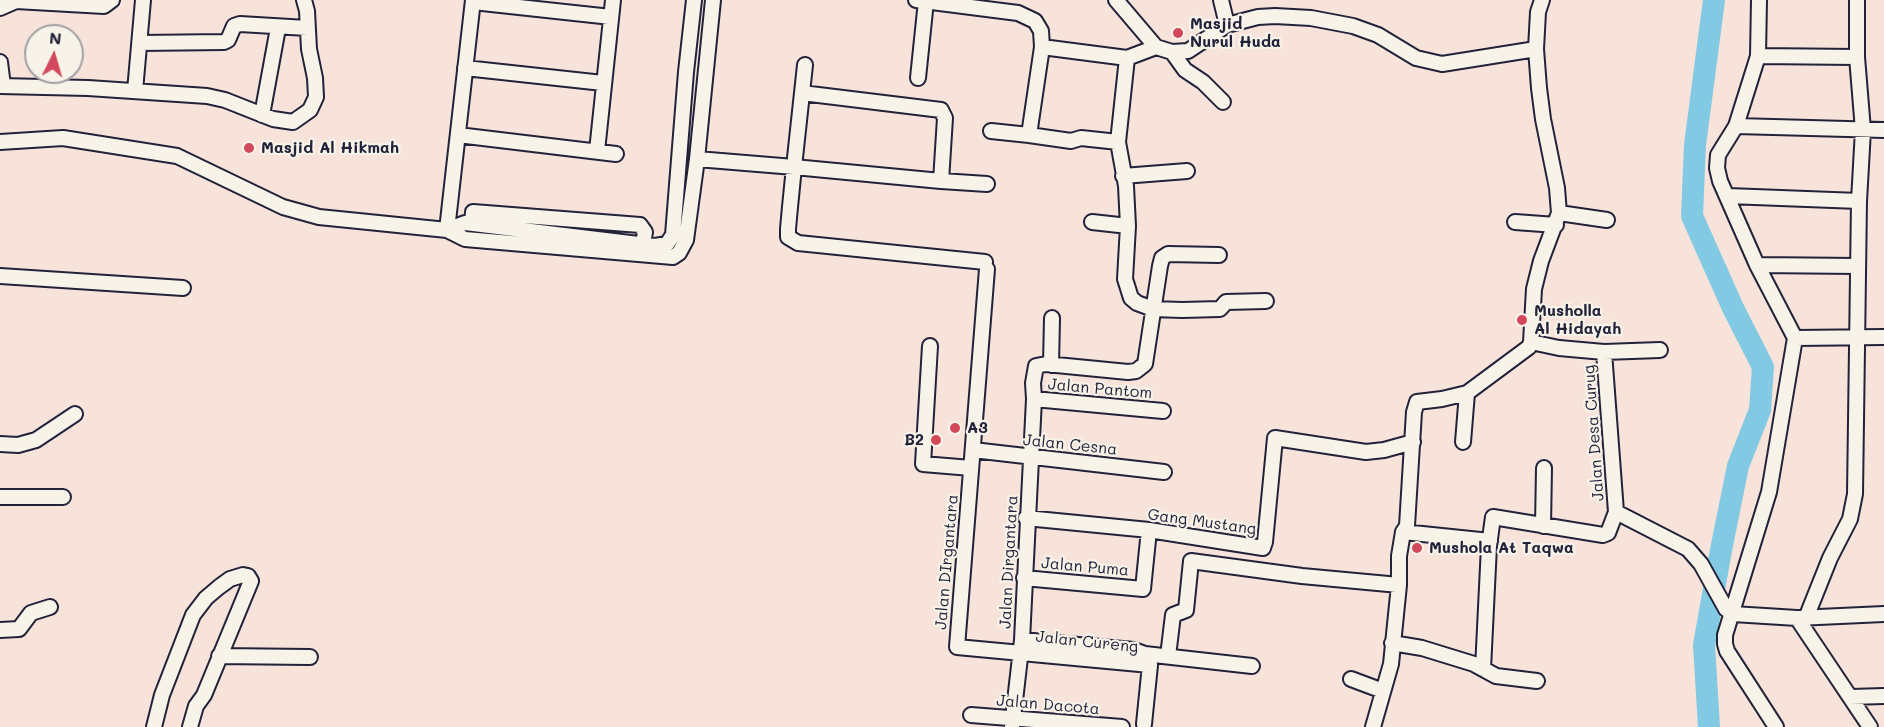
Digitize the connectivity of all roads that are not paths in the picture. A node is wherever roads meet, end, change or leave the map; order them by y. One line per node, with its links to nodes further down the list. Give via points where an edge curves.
1 (112, 0): 14 (street, via 104,6 15,2)
2 (143, 0): 19 (street)
3 (304, 0): 18 (street)
4 (613, 0): 15 (street)
5 (694, 0): 30 (street)
6 (713, 0): 31 (street)
7 (1116, 0): 21 (street)
8 (1221, 0): 16 (street)
9 (1542, 0): 22 (street)
10 (1759, 0): 24 (street)
11 (1857, 0): 25 (street)
12 (473, 1): 15 (street); 29 (street)
13 (921, 1): 20 (street, via 1018,13 1035,21 1041,31); 32 (street)
14 (0, 8)
15 (611, 17): 33 (street)
16 (1227, 25): 22 (street, via 1275,16 1330,21 1378,35 1416,58 1442,64); 23 (street, via 1188,51)
17 (279, 28): 18 (street); 19 (street, via 240,24 234,26 224,42); 38 (street)
18 (307, 28): 38 (street, via 316,97 310,110 293,122)
19 (140, 43): 35 (street)
20 (1042, 47): 26 (street); 44 (street)
21 (1156, 47): 23 (street); 26 (street)
22 (1536, 49): 57 (street, via 1543,119 1557,188)
23 (1172, 52): 37 (street, via 1185,70)
24 (1758, 56): 25 (street); 39 (street)
25 (1857, 57): 40 (street)
26 (1127, 58): 46 (street)
27 (0, 62): 34 (street)
28 (805, 65): 36 (street)
29 (465, 68): 33 (street); 43 (street)
30 (686, 72): 31 (street); 62 (street, via 673,236 663,246 643,244 645,232 640,225 473,212 472,224)
31 (705, 74): 49 (street)
32 (918, 78)
33 (603, 83): 47 (street)
34 (1, 86): 35 (street)
35 (135, 91): 38 (street, via 207,96)
36 (802, 93): 50 (street); 53 (street, via 941,110 945,118)
37 (1223, 102)
38 (262, 115)
39 (1736, 126): 40 (street); 55 (street, via 1718,154 1720,181)
40 (1863, 130): 41 (street); 56 (street)
41 (1884, 130)
42 (991, 131): 44 (street)
43 (458, 135): 47 (street); 62 (street)
44 (1029, 135): 46 (street)
45 (0, 142): 62 (street, via 63,138 177,156 283,207 319,217)
46 (1118, 142): 52 (street)
47 (597, 151): 48 (street)
48 (616, 154)
49 (697, 159): 50 (street); 62 (street, via 686,240 673,257 465,238)
50 (794, 167): 53 (street); 86 (street, Jalan DIrgantara, via 788,230 792,240 986,265)
51 (1187, 171): 52 (street)
52 (1123, 176): 61 (street)
53 (941, 181): 54 (street)
54 (987, 184)
55 (1728, 196): 56 (street); 64 (street)
56 (1859, 201): 65 (street)
57 (1557, 219): 58 (street); 60 (street); 74 (street, via 1534,289)
58 (1607, 220)
59 (1092, 222): 61 (street)
60 (1515, 222)
61 (1128, 225): 69 (street, via 1125,279 1131,298)
62 (447, 230)
63 (1220, 255): 69 (street, via 1168,254 1162,258)
64 (1757, 265): 65 (street); 73 (street)
65 (1858, 266): 71 (street)
66 (0, 276): 67 (street)
67 (183, 288)
68 (1266, 301): 69 (street, via 1226,302 1220,309)
69 (1153, 309): 78 (street, via 1145,364 1136,371)
70 (1052, 318): 78 (street)
71 (1858, 336): 72 (street); 73 (street); 104 (street, via 1855,494 1850,519)
72 (1884, 337)
73 (1795, 338): 102 (street, via 1769,492)
74 (1531, 342): 77 (street, Jalan Desa Curug); 79 (street)
75 (930, 346): 88 (street, via 923,464)
76 (1660, 350): 77 (street, Jalan Desa Curug)
77 (1604, 352): 93 (street, Jalan Desa Curug)
78 (1051, 365): 80 (street, Jalan Dirgantara, via 1036,366)
79 (1467, 393): 83 (street, via 1417,402); 84 (street)
80 (1034, 399): 81 (street, Jalan Pantom); 87 (street, Jalan Dirgantara)
81 (1163, 411)
82 (75, 414): 85 (street, via 36,440)
83 (1413, 442): 96 (street, Gang Mustang, via 1366,452 1275,438 1263,548); 97 (street, via 1407,526)
84 (1463, 442)
85 (0, 444)
86 (972, 450): 87 (street, Jalan Cesna); 88 (street, Jalan DIrgantara)
87 (1030, 458): 90 (street, Jalan Cesna); 94 (street, Jalan Dirgantara)
88 (971, 468): 107 (street, Jalan DIrgantara, via 957,647)
89 (1544, 468): 95 (street)
90 (1164, 472)
91 (0, 497): 92 (street)
92 (63, 497)
93 (1616, 512): 95 (street, Jalan Desa Curug, via 1608,533 1603,535); 102 (street, Jalan Desa Curug, via 1688,549)
94 (1026, 518): 96 (street, Gang Mustang); 99 (street, Jalan Dirgantara)
95 (1543, 526): 98 (street, Jalan Desa Curug, via 1493,517)
96 (1149, 530): 99 (street, Jalan Puma, via 1143,589)
97 (1403, 532): 98 (street); 100 (street)
98 (1490, 541): 113 (street, Jalan Desa Curug)
99 (1024, 578): 107 (street, Jalan Dirgantara)
100 (1399, 585): 106 (street); 109 (street, via 1191,561 1186,610 1173,615)
101 (50, 607): 105 (street, via 31,613 19,629)
102 (1730, 612): 104 (street); 126 (street, via 1725,635 1727,651)
103 (1884, 614): 104 (street)
104 (1802, 618): 118 (street)
105 (0, 630)
106 (1392, 643): 113 (street, via 1422,648); 116 (street)
107 (1021, 646): 111 (street, Jalan Cureng); 120 (street, Jalan Dirgantara)
108 (219, 656): 110 (street); 122 (street, via 251,581 245,575 219,587 193,615); 123 (street)
109 (1168, 656): 111 (street, Jalan Cureng); 112 (street, Jalan Cureng)
110 (310, 657)
111 (1148, 660): 121 (street)
112 (1252, 666)
113 (1483, 669): 115 (street, via 1496,676)
114 (1351, 679): 116 (street)
115 (1537, 681)
116 (1383, 691): 125 (street)
117 (1884, 696): 118 (street)
118 (1851, 697): 127 (street)
119 (971, 715): 120 (street, Jalan Dacota)
120 (1013, 723): 124 (street, Jalan Dacota)
121 (1143, 726)
122 (154, 727)
123 (190, 727)
124 (1122, 727)
125 (1373, 727)
126 (1776, 727)
127 (1870, 727)

